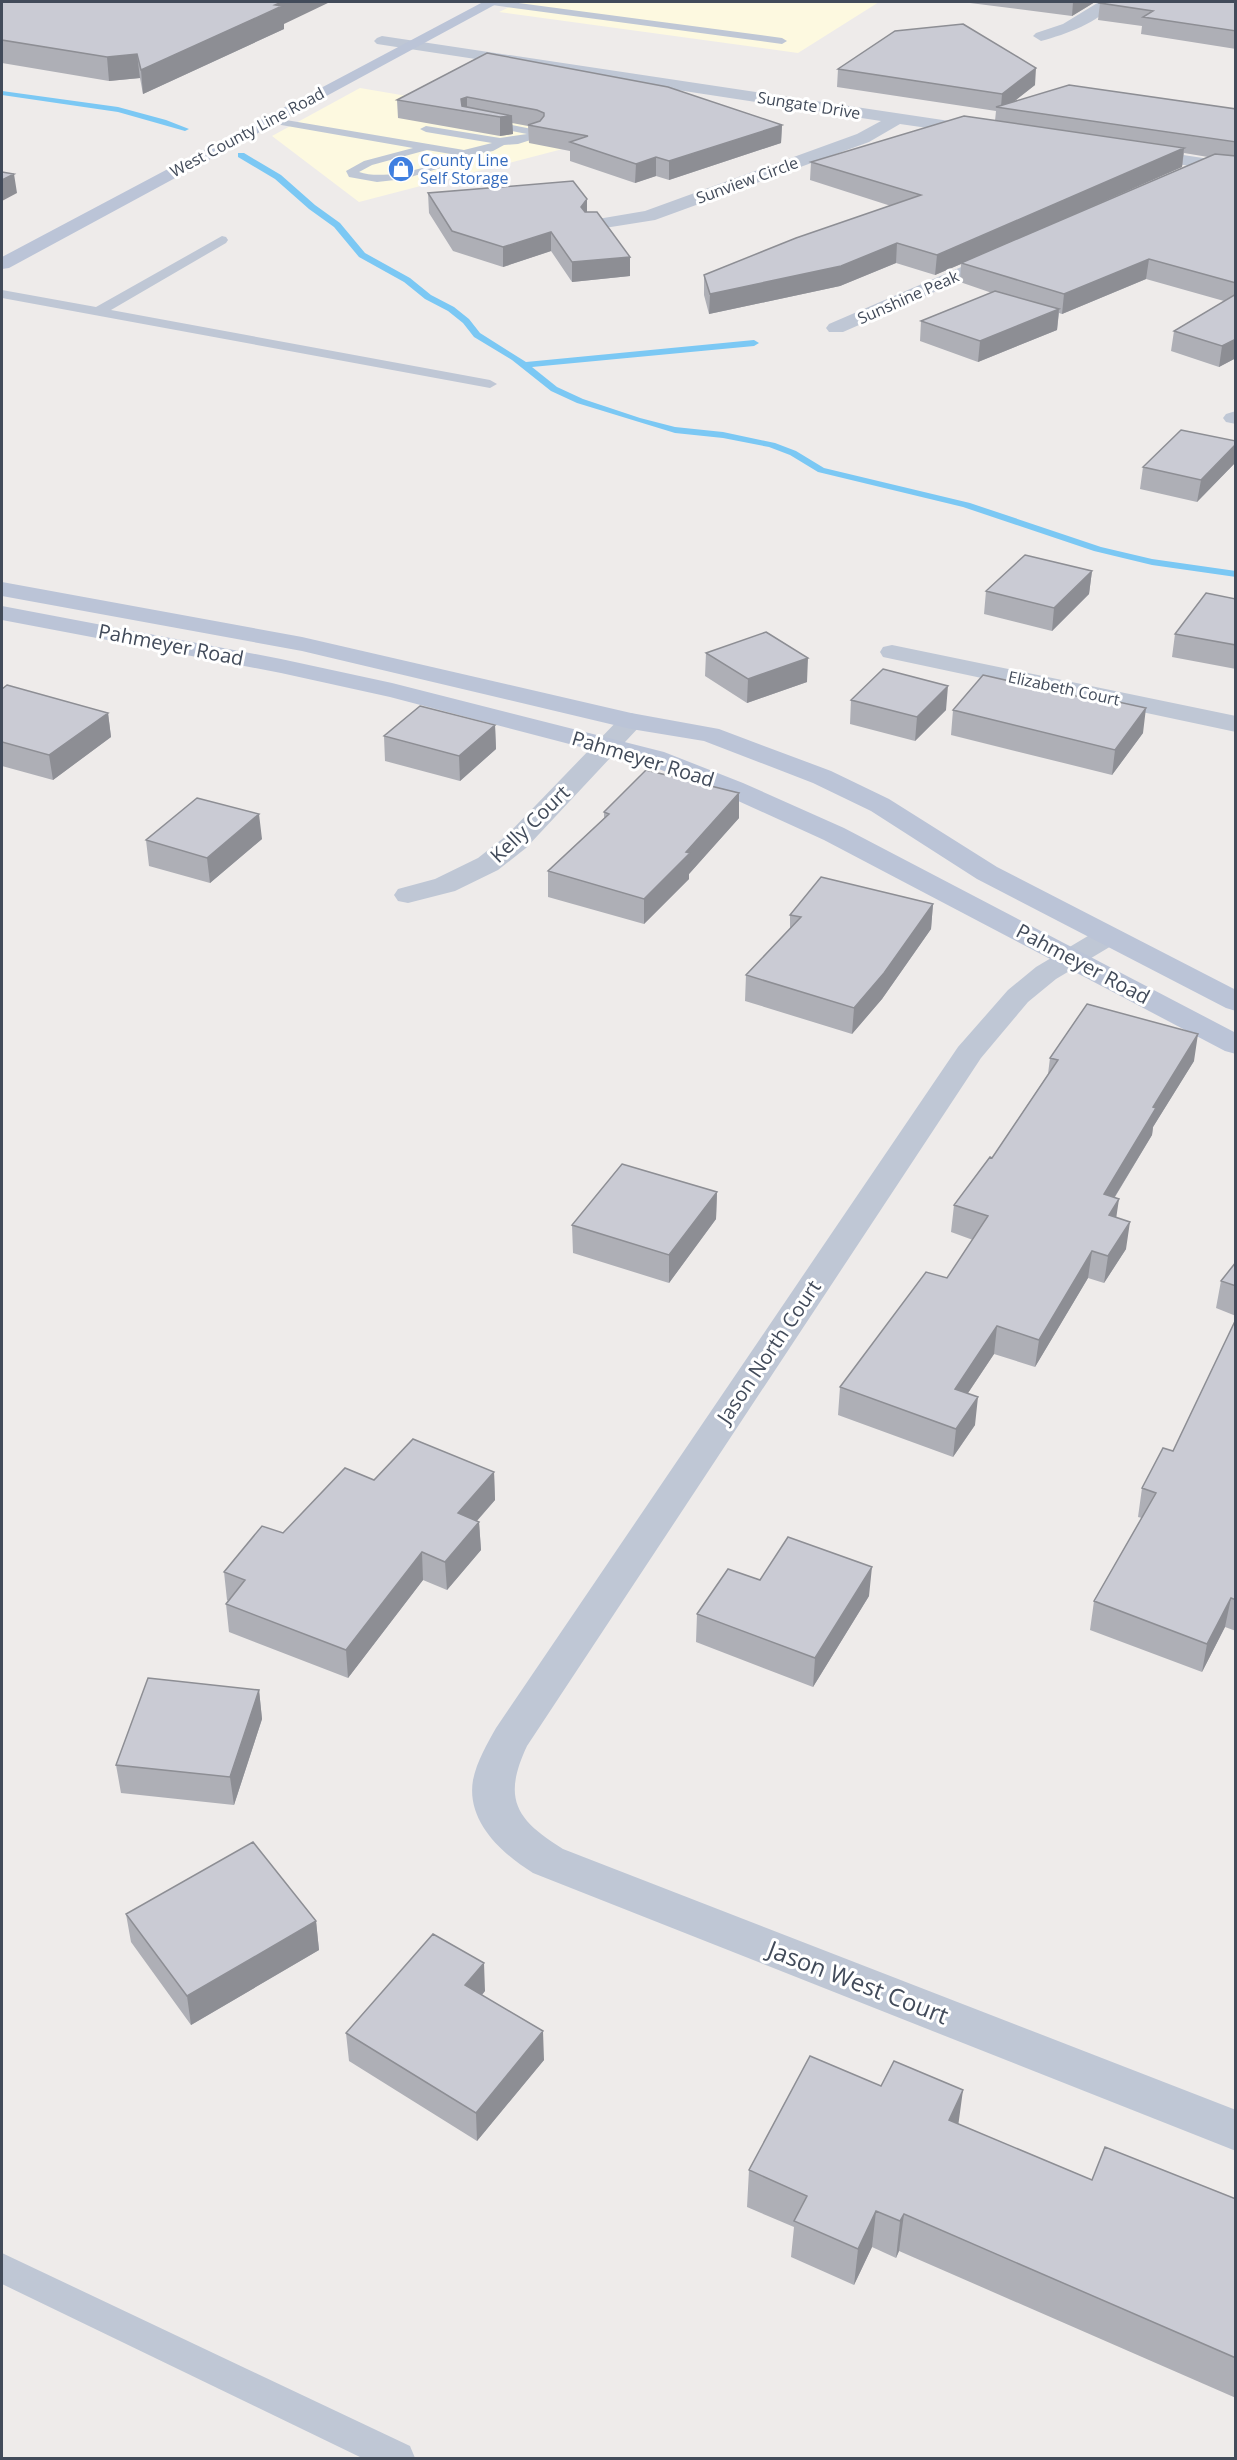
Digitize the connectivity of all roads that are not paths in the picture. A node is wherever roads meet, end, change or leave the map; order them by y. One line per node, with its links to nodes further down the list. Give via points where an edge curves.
1 (493, 2): 5 (lane); 6 (street, West County Line Road)
2 (1108, 2): 4 (street, via 1077,24)
3 (401, 31): 6 (street, Sungate Drive, via 377,43)
4 (1041, 36)
5 (782, 41)
6 (412, 45): 8 (street, Sungate Drive); 9 (street, West County Line Road)
7 (238, 116): 9 (street)
8 (898, 118): 13 (street, Sungate Drive); 22 (street, Sunview Circle, via 863,138 649,216)
9 (268, 120): 14 (lane); 25 (street, West County Line Road)
10 (446, 120): 12 (lane)
11 (464, 120): 15 (lane, via 537,133 527,139)
12 (426, 129): 14 (lane); 15 (lane)
13 (1002, 133)
14 (402, 142): 16 (lane)
15 (499, 142): 18 (lane, via 489,149)
16 (429, 147): 18 (lane); 18 (lane, via 352,171 365,179 384,179 468,156)
17 (1118, 150): 19 (street)
18 (464, 153)
19 (1210, 164): 20 (street); 21 (street)
20 (1236, 168)
21 (1178, 178)
22 (592, 225)
23 (222, 240): 27 (lane)
24 (1018, 249): 28 (street, Sunshine Peak)
25 (2, 264)
26 (2, 294): 27 (lane)
27 (98, 312): 29 (lane)
28 (836, 328)
29 (490, 384)
30 (2, 589): 33 (street, Pahmeyer Road, via 302,644)
31 (2, 613): 35 (street, Pahmeyer Road, via 281,666)
32 (892, 652): 34 (street, Elizabeth Court)
33 (631, 721): 35 (street, Kelly Court); 37 (street, Pahmeyer Road, via 710,734 822,777 880,805 987,873)
34 (1236, 724)
35 (608, 746): 36 (street, Kelly Court, via 516,842 488,864 445,885); 38 (street, Pahmeyer Road, via 697,773 780,808)
36 (408, 895)
37 (1108, 936): 38 (street, Jason North Court); 39 (street, Pahmeyer Road)
38 (1072, 958): 40 (street, Pahmeyer Road); 41 (street, Jason North Court, via 1018,996 969,1053 510,1739 493,1788)
39 (1236, 1002)
40 (1236, 1045)
41 (497, 1812): 42 (street, Jason West Court, via 507,1830 524,1847 548,1861)
42 (1236, 2131)
43 (2, 2268): 44 (lane)
44 (398, 2458)

